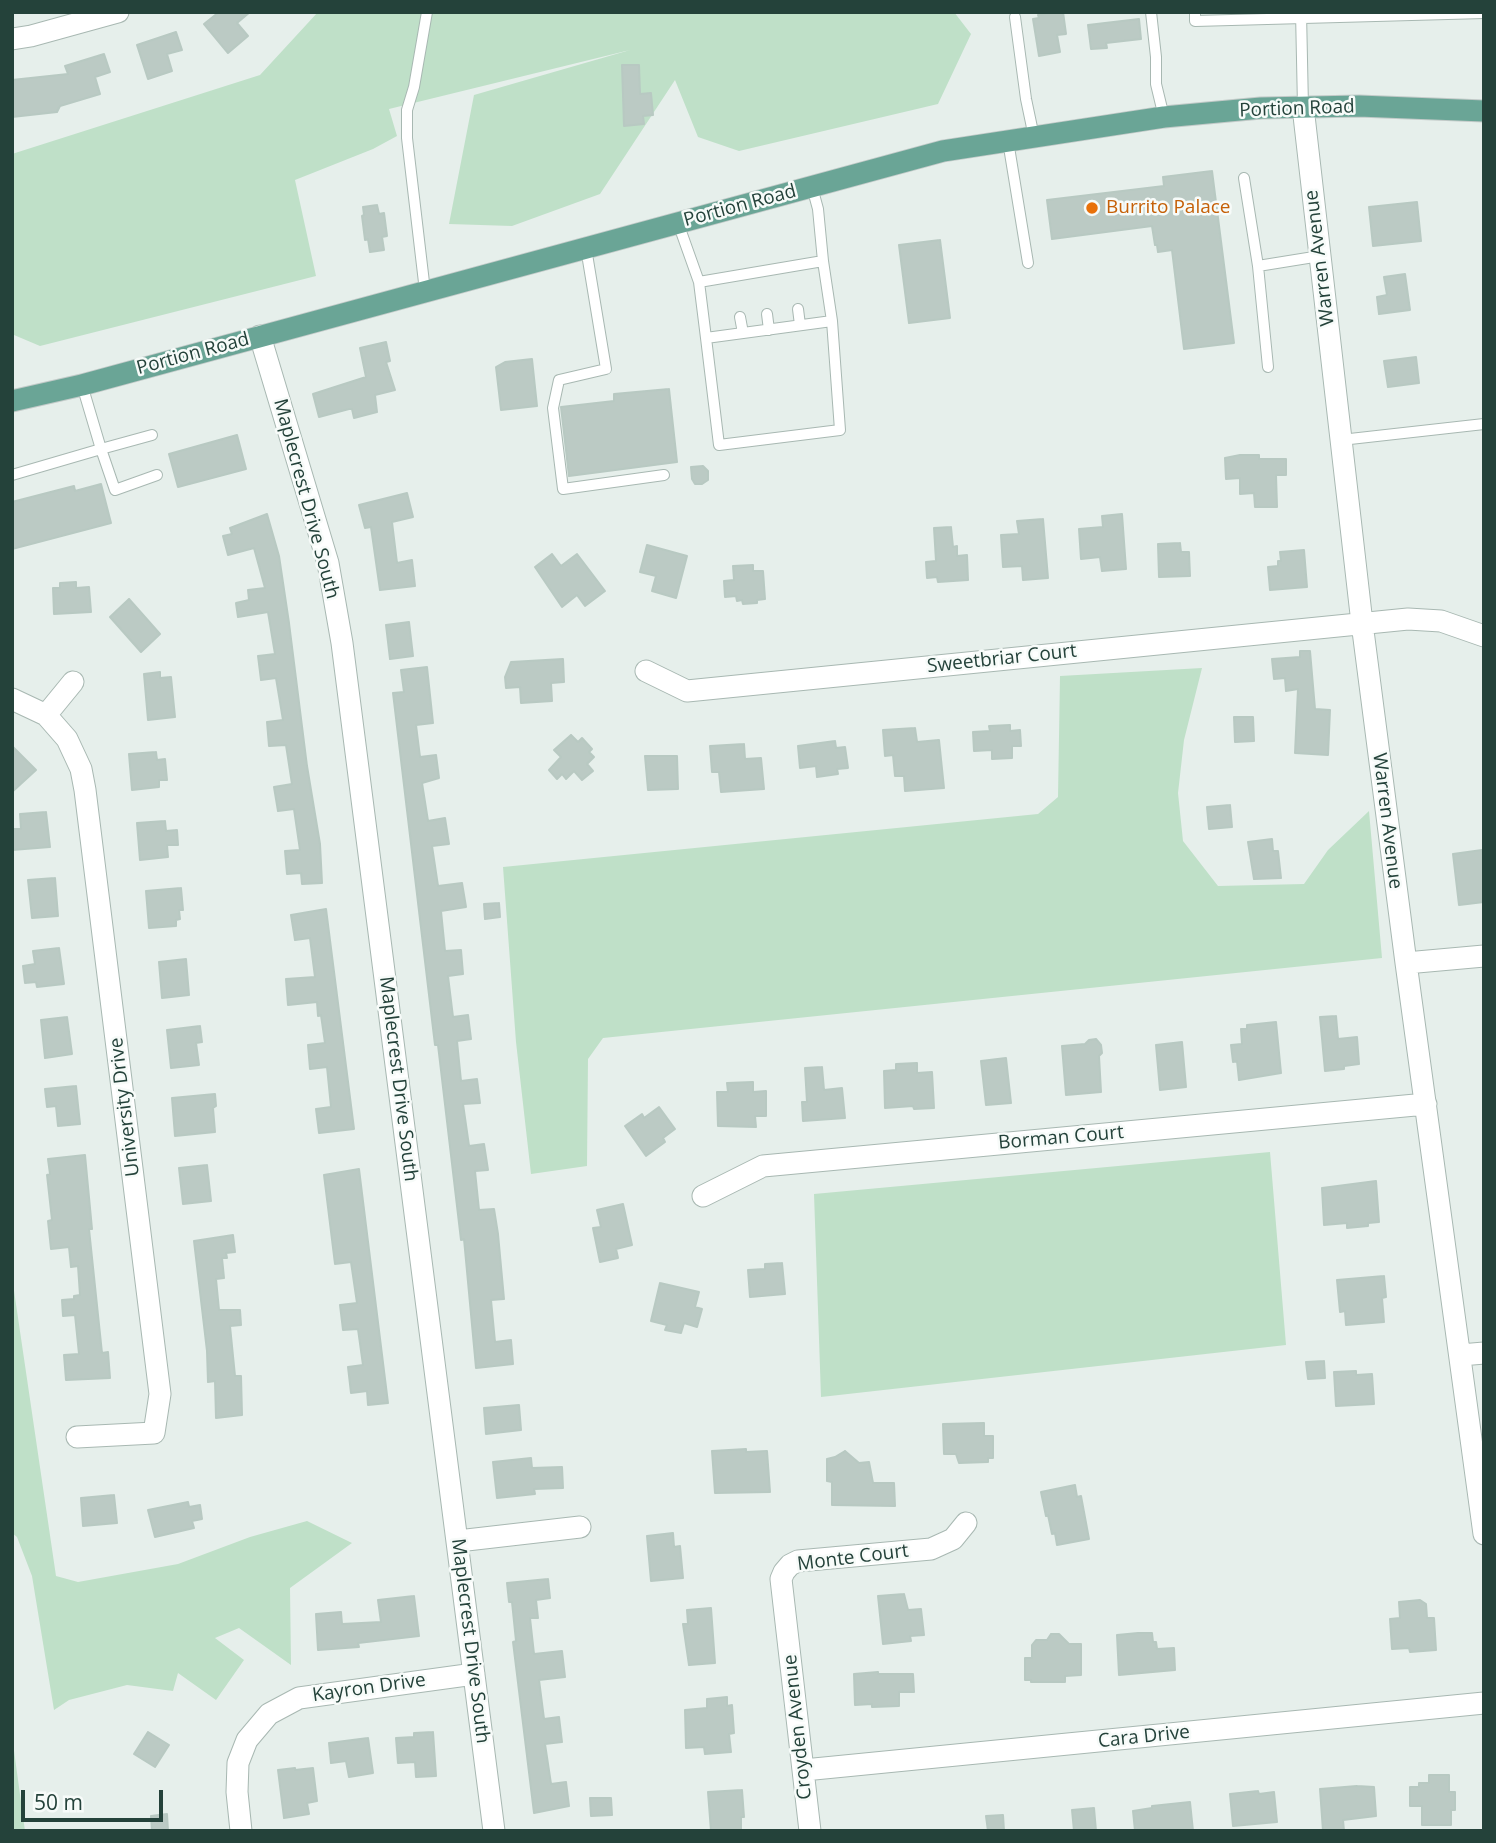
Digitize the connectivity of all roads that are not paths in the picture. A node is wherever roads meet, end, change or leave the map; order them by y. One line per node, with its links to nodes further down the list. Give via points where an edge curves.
1 (118, 12): 8 (street)
2 (427, 12): 23 (lane, via 407,110)
3 (1151, 12): 11 (lane, via 1156,84)
4 (1195, 12): 6 (lane, via 1195,21)
5 (1484, 13): 6 (lane)
6 (1301, 15): 9 (lane)
7 (1015, 17): 12 (lane)
8 (12, 39)
9 (1303, 107): 10 (main road, Portion Road); 11 (main road, Portion Road); 18 (street, Warren Avenue)
10 (1484, 111)
11 (1164, 117): 12 (main road, Portion Road)
12 (1034, 137): 13 (main road, Portion Road)
13 (1008, 141): 15 (main road, Portion Road, via 943,151); 20 (lane)
14 (1244, 178): 21 (lane)
15 (812, 187): 16 (main road, Portion Road); 19 (lane)
16 (678, 223): 17 (main road, Portion Road); 22 (lane)
17 (586, 248): 23 (main road, Portion Road); 42 (lane, via 606,369 559,380 553,408 563,489)
18 (1320, 256): 21 (lane); 38 (street, Warren Avenue)
19 (823, 261): 22 (lane, via 793,272); 27 (lane)
20 (1028, 263)
21 (1258, 266): 33 (lane)
22 (699, 282): 32 (lane)
23 (425, 291): 31 (main road, Portion Road)
24 (798, 309): 28 (lane)
25 (767, 314): 29 (lane)
26 (740, 317): 30 (lane)
27 (832, 321): 28 (lane); 32 (lane, via 840,430 719,446)
28 (800, 325): 29 (lane)
29 (769, 330): 30 (lane)
30 (743, 333): 32 (lane)
31 (260, 336): 34 (main road, Portion Road); 59 (street, Maplecrest Drive South, via 328,563 342,643)
32 (706, 338)
33 (1268, 367)
34 (82, 385): 35 (main road, Portion Road); 39 (lane)
35 (12, 401)
36 (1484, 424): 38 (lane)
37 (152, 435): 39 (lane)
38 (1341, 440): 43 (street, Warren Avenue)
39 (101, 449): 40 (lane); 41 (lane, via 115,490)
40 (12, 475)
41 (157, 475)
42 (664, 475)
43 (1362, 623): 44 (street, Sweetbriar Court, via 1441,621); 45 (street, Sweetbriar Court, via 687,691); 50 (street, Warren Avenue)
44 (1484, 636)
45 (646, 671)
46 (73, 682): 48 (street)
47 (12, 699): 48 (street, University Drive)
48 (46, 715): 55 (street, University Drive, via 67,739 85,790 160,1394 154,1433)
49 (1484, 956): 50 (street)
50 (1406, 963): 51 (street, Warren Avenue)
51 (1426, 1104): 52 (street, Borman Court, via 763,1166); 54 (street, Warren Avenue)
52 (703, 1196)
53 (1484, 1353): 54 (street)
54 (1461, 1355): 58 (street, Warren Avenue)
55 (77, 1437)
56 (966, 1523): 60 (street, Monte Court, via 953,1539 931,1549 790,1565 781,1579)
57 (580, 1527): 59 (street)
58 (1484, 1534)
59 (458, 1541): 61 (street, Maplecrest Drive South)
60 (787, 1622): 63 (street, Croyden Avenue)
61 (474, 1674): 64 (street, Kayron Drive, via 299,1698 269,1714 247,1741 238,1763); 65 (street, Maplecrest Drive South)
62 (1484, 1703): 63 (street, Cara Drive)
63 (804, 1770): 66 (street, Croyden Avenue)
64 (241, 1831)
65 (494, 1831)
66 (810, 1831)

